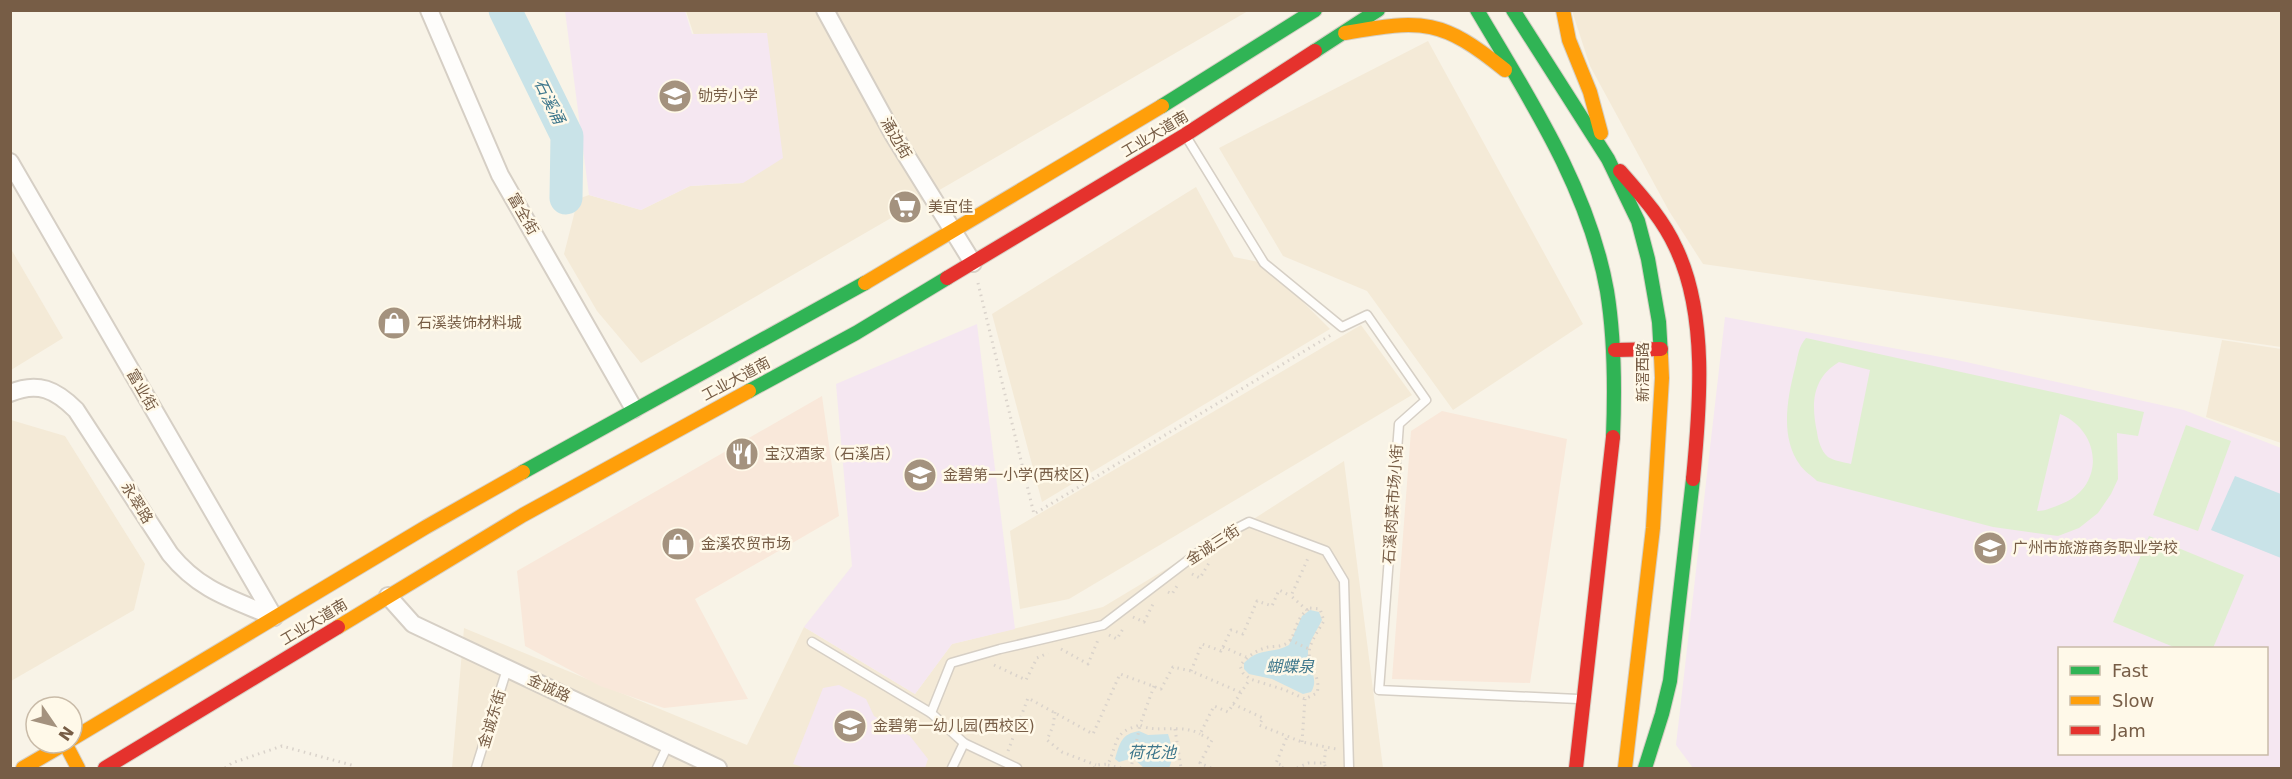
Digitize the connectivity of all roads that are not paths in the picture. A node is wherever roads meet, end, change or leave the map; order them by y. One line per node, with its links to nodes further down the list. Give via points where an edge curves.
1 (429, 10): 18 (street, 富全街, via 500,175)
2 (825, 10): 13 (street, 涌边街, via 893,135)
3 (1315, 10): 13 (main road)
4 (1378, 10): 8 (main road, 工业大道南)
5 (1477, 10): 9 (main road, 新滘西路)
6 (1513, 10): 11 (main road, 新滘西路)
7 (1563, 10): 11 (main road, via 1569,43 1589,88)
8 (1345, 33): 9 (main road, via 1401,23 1437,27 1475,46); 10 (main road, 工业大道南)
9 (1521, 84): 16 (main road, 新滘西路, via 1573,186 1596,248)
10 (1185, 135): 14 (main road, 工业大道南); 23 (lane, 石溪肉菜市场小街, via 1264,263 1342,327 1367,315 1426,400 1399,424 1379,690)
11 (1608, 159): 15 (main road, 新滘西路, via 1638,221 1648,259); 39 (main road, via 1653,206 1672,239 1688,281 1698,356 1697,450 1670,682)
12 (10, 162): 20 (street, 富业街)
13 (954, 231): 14 (street, 涌边街); 18 (main road)
14 (974, 263): 19 (main road, 工业大道南, via 856,333 606,468)
15 (1661, 349): 16 (main road); 38 (main road, 新滘西路, via 1653,528)
16 (1615, 350): 23 (main road, 新滘西路, via 1612,450)
17 (10, 393): 20 (street, 永翠路, via 30,387 63,396 180,567 215,593)
18 (634, 409): 20 (main road, via 400,542)
19 (388, 596): 22 (street, 金诚路, via 413,624); 30 (main road, 工业大道南, via 293,648)
20 (277, 622): 25 (main road)
21 (812, 642): 24 (lane)
22 (507, 669): 27 (street, 金诚路); 31 (lane, 金诚东街)
23 (1584, 700): 37 (main road, 新滘西路)
24 (931, 713): 26 (lane); 36 (lane, 金诚三街, via 951,663 1103,625 1216,539 1249,522 1326,551 1344,581)
25 (84, 732)
26 (964, 743): 34 (lane); 35 (lane)
27 (668, 745): 32 (lane); 33 (street, 金诚路)
28 (45, 755): 29 (main road)
29 (23, 768)
30 (105, 768)
31 (476, 768)
32 (657, 768)
33 (718, 768)
34 (952, 768)
35 (1017, 768)
36 (1349, 768)
37 (1575, 768)
38 (1625, 768)
39 (1645, 768)

